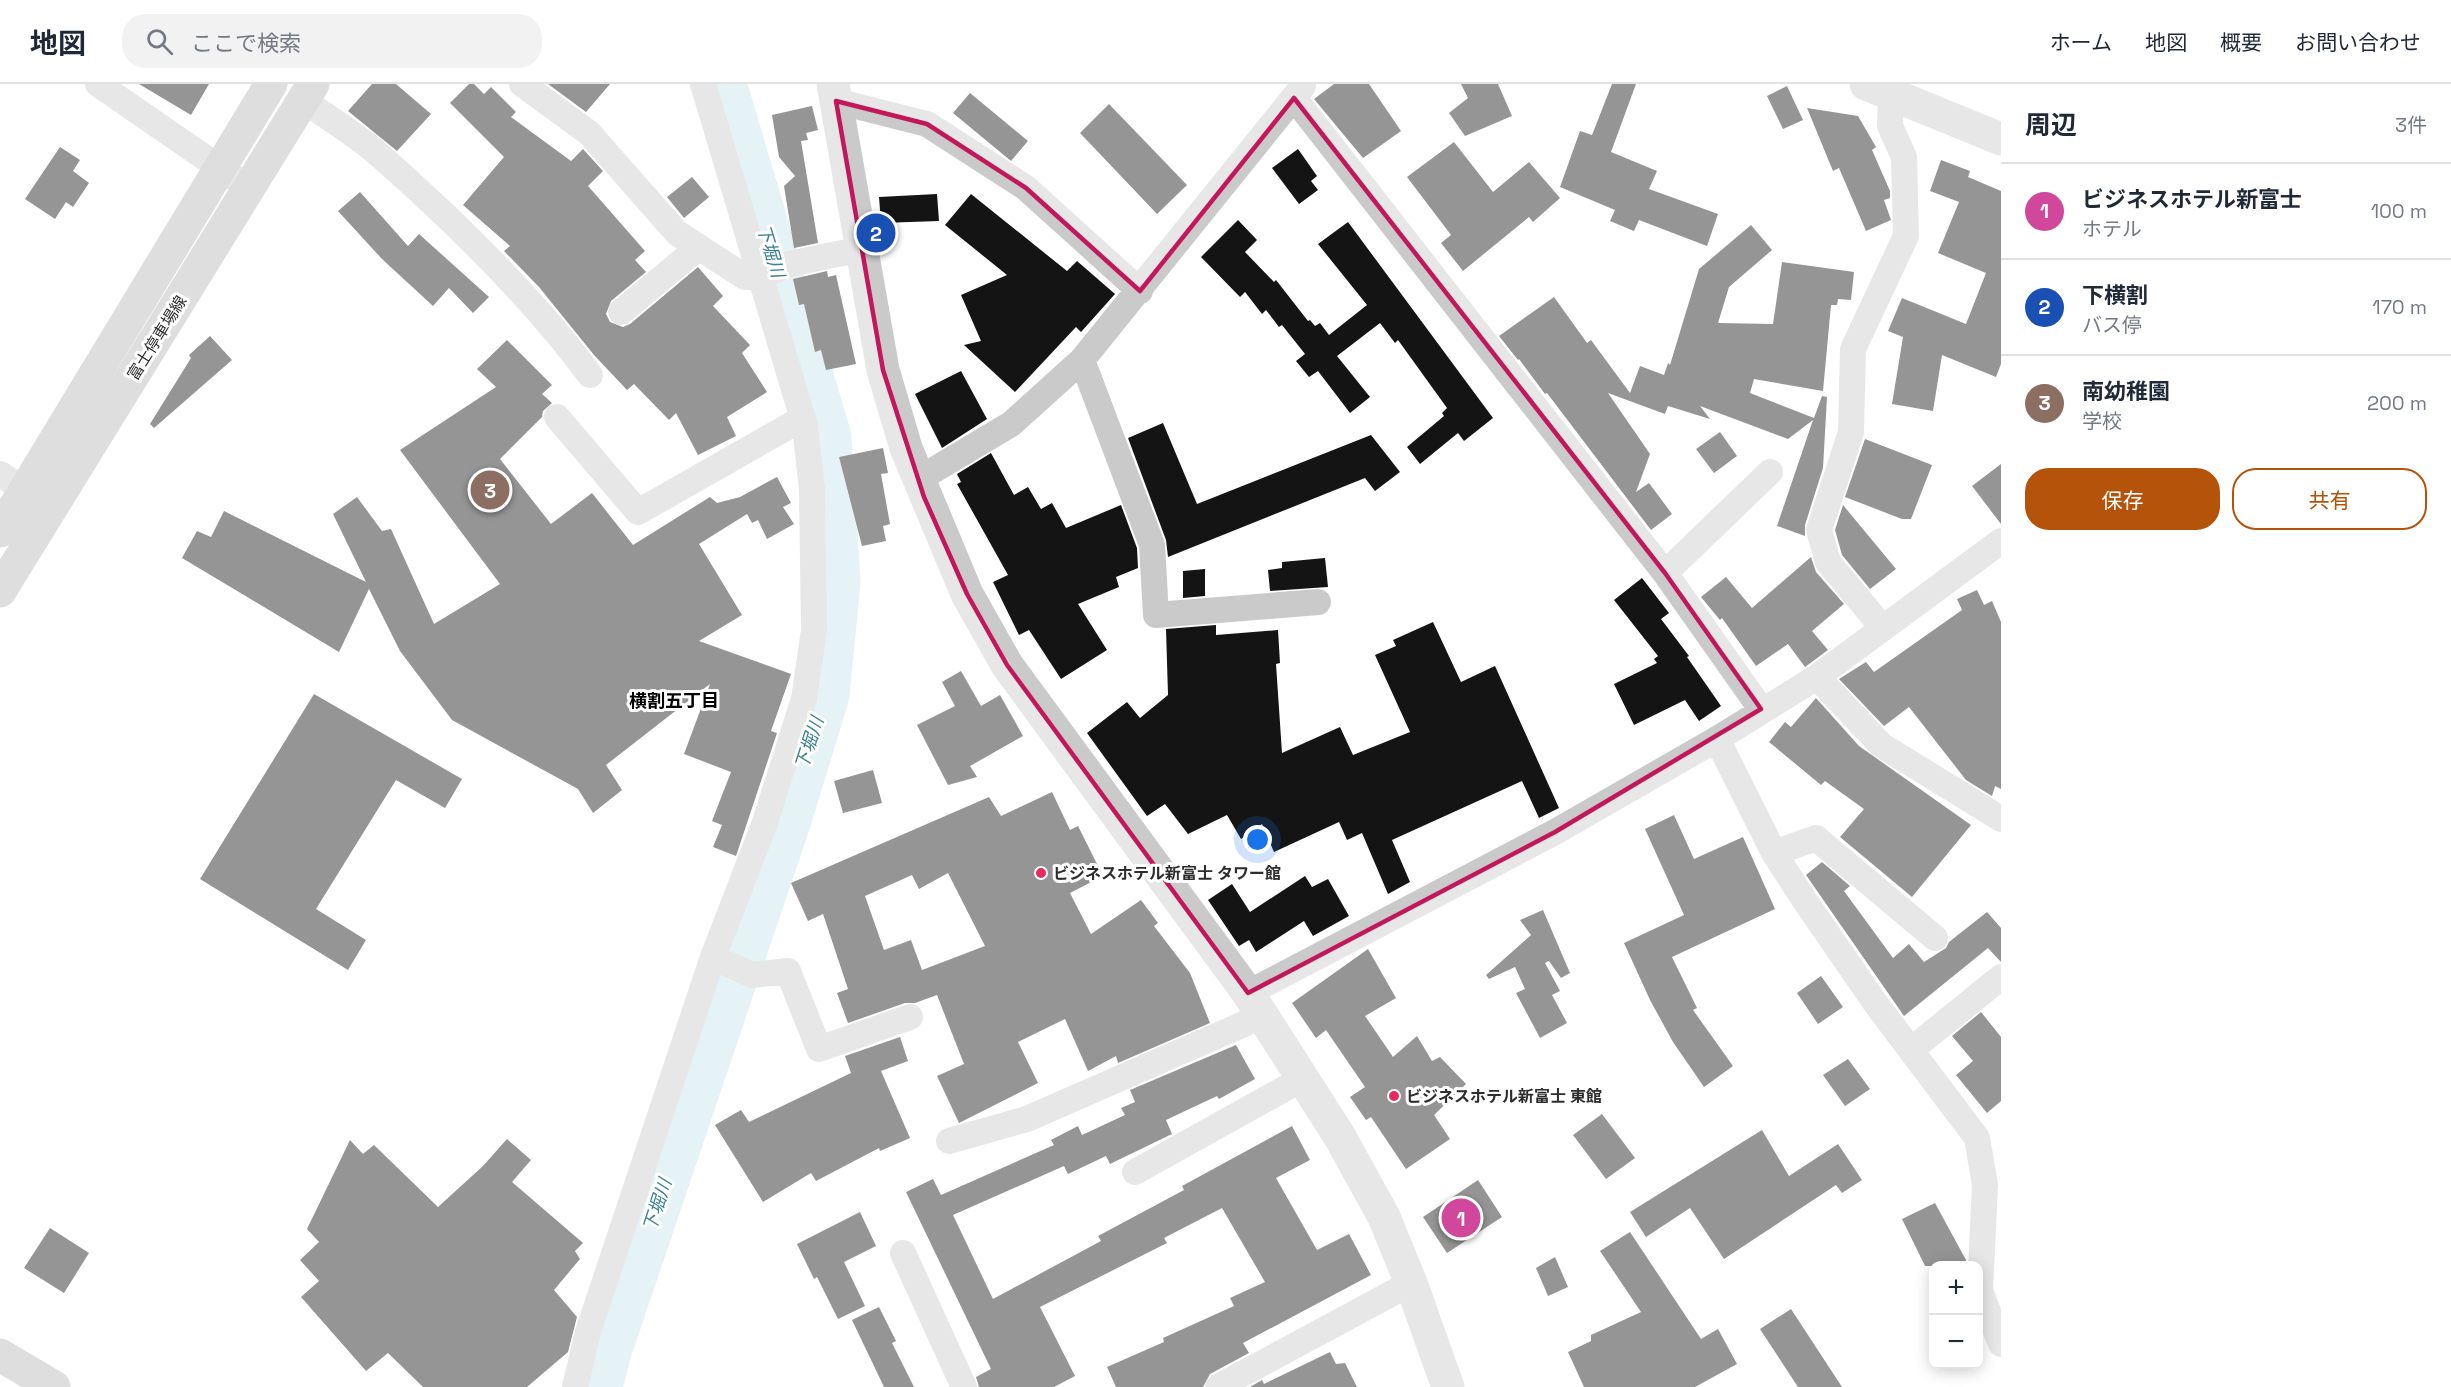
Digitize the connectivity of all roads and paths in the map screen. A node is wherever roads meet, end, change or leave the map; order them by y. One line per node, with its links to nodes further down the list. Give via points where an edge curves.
1 (98, 84): 10 (street)
2 (271, 84): 10 (main road, 富士停車場線)
3 (522, 84): 12 (street, via 589,133 677,233)
4 (703, 84): 14 (street)
5 (1878, 89): 9 (street); 30 (street, via 1904,157 1906,236 1853,349 1851,432 1819,530 1828,562)
6 (1299, 91): 15 (street); 27 (street)
7 (308, 92): 11 (main road, 富士停車場線); 18 (street, via 483,254)
8 (835, 93): 13 (street); 15 (street, via 927,124 1026,188)
9 (2001, 139)
10 (222, 169): 11 (street); 23 (main road, 富士停車場線)
11 (249, 188): 24 (main road, 富士停車場線)
12 (699, 247): 14 (street, via 745,277); 16 (street)
13 (861, 249): 14 (street, via 789,264); 22 (street, via 883,370)
14 (761, 277): 20 (street)
15 (1140, 291): 17 (street)
16 (621, 312)
17 (1082, 360): 22 (street, via 1011,424); 29 (street, via 1152,546 1156,615)
18 (590, 375)
19 (557, 417): 20 (street, via 638,512)
20 (803, 418): 37 (street, via 812,490 814,619 804,699 764,825)
21 (1770, 472): 27 (street)
22 (919, 479): 39 (street, via 967,594 1008,664)
23 (12, 482): 24 (street); 25 (main road, 富士停車場線)
24 (52, 507): 28 (main road, 富士停車場線)
25 (0, 531)
26 (1997, 552): 30 (street)
27 (1665, 573): 32 (street)
28 (0, 591)
29 (1318, 602)
30 (1882, 627): 31 (street)
31 (1817, 677): 32 (street); 34 (street, via 1881,745)
32 (1761, 709): 33 (street)
33 (1717, 739): 35 (street); 39 (street)
34 (2001, 819)
35 (1774, 853): 36 (street, via 1816,838); 41 (street)
36 (1935, 938)
37 (714, 958): 40 (street, via 752,975 788,971 819,1049); 52 (street, via 588,1332)
38 (2001, 977): 41 (street)
39 (1255, 1005): 42 (street); 43 (street, via 1027,1119)
40 (910, 1017)
41 (1911, 1050): 45 (street, via 1977,1138 1985,1185)
42 (1302, 1079): 44 (street); 47 (street, via 1340,1137 1384,1217)
43 (949, 1141)
44 (1135, 1172)
45 (1993, 1195): 48 (street, via 1980,1291)
46 (903, 1253): 53 (street)
47 (1411, 1283): 54 (street); 55 (street)
48 (1994, 1304): 49 (street)
49 (2001, 1344)
50 (0, 1355): 51 (main road)
51 (54, 1387)
52 (575, 1387)
53 (964, 1387)
54 (1218, 1387)
55 (1448, 1387)

